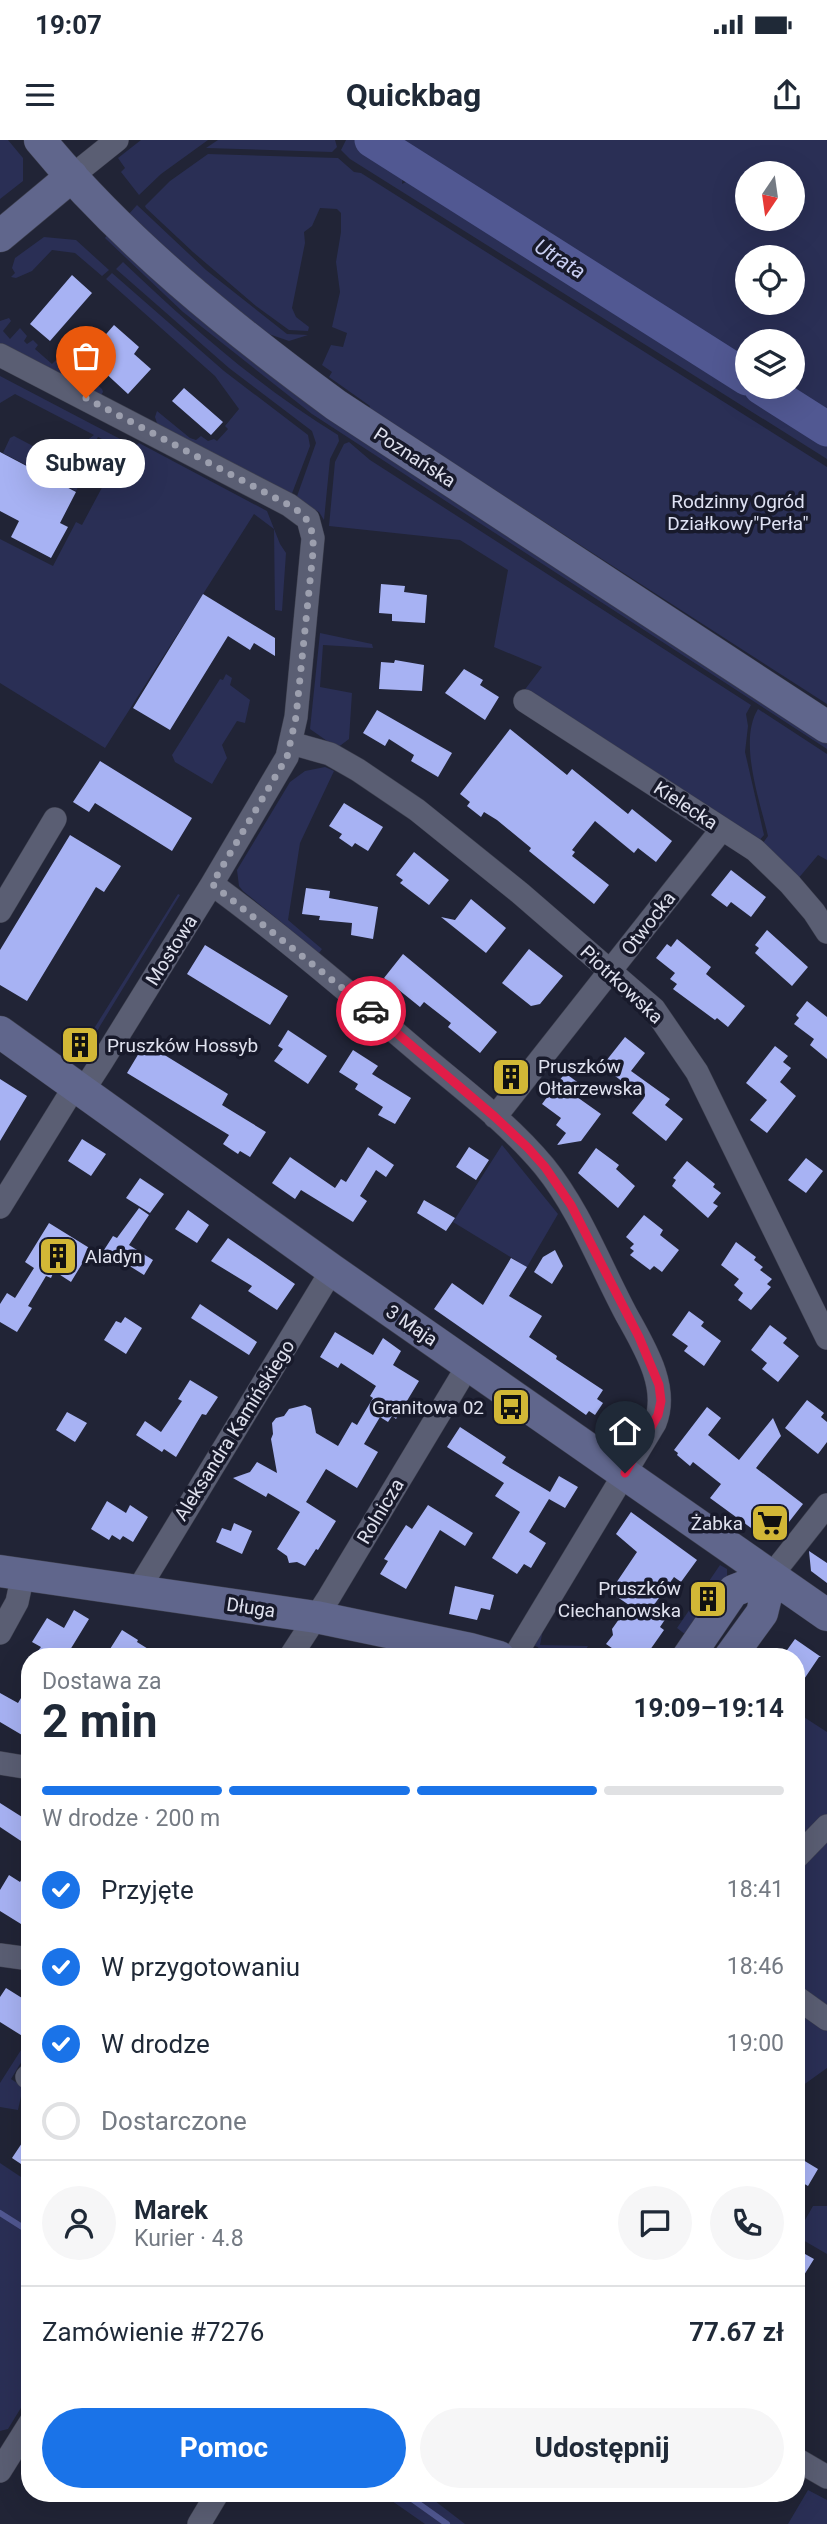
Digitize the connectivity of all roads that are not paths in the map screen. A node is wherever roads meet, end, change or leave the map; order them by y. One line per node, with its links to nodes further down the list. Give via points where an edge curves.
1 (40, 140): 3 (street, Poznańska)
2 (117, 140): 3 (street)
3 (72, 176): 4 (street); 7 (street, Poznańska, via 210,308 292,373)
4 (0, 236)
5 (0, 355): 8 (street, Mostowa, via 308,519 313,552)
6 (525, 701): 10 (street, Kielecka)
7 (827, 727)
8 (291, 743): 11 (street, Mostowa); 14 (street, Piotrkowska, via 330,754 417,810)
9 (55, 819): 12 (street)
10 (722, 829): 13 (street, Kielecka, via 774,867); 14 (street, Otwocka)
11 (212, 884): 16 (street, Mostowa, via 88,1083); 17 (street)
12 (0, 911)
13 (827, 932)
14 (611, 971): 17 (street, Otwocka); 20 (street, Piotrkowska, via 654,1009 697,1072)
15 (0, 1032): 16 (street, 3 Maja)
16 (78, 1089): 18 (street, Mostowa, via 69,1094); 19 (street, 3 Maja)
17 (495, 1117): 22 (street, via 545,1167 571,1205 659,1385 658,1415)
18 (0, 1207)
19 (332, 1270): 21 (street, 3 Maja); 26 (street, Aleksandra Kamińskiego)
20 (827, 1338)
21 (469, 1364): 22 (street, 3 Maja); 28 (street, Rolnicza)
22 (625, 1473): 25 (street, 3 Maja); 32 (street)
23 (827, 1505): 25 (street)
24 (11, 1573): 26 (street, Długa); 29 (street, via 18,1602)
25 (771, 1576): 27 (street, 3 Maja); 33 (street, via 733,1591); 34 (street, via 762,1614)
26 (138, 1590): 28 (street, Długa)
27 (827, 1615)
28 (316, 1617): 30 (street, Rolnicza); 31 (street, Długa)
29 (0, 1633)
30 (296, 1648)
31 (465, 1648)
32 (519, 1648)
33 (694, 1648)
34 (737, 1648)
35 (0, 1763): 36 (street)
36 (21, 1766)
37 (827, 1826): 38 (street)
38 (805, 1849)
39 (0, 1955): 40 (street)
40 (21, 1958)
41 (805, 2003): 42 (street)
42 (827, 2019)
43 (21, 2436): 44 (street)
44 (2, 2463)
45 (805, 2464): 46 (street)
46 (827, 2477)
47 (212, 2502): 48 (street)
48 (199, 2524)

